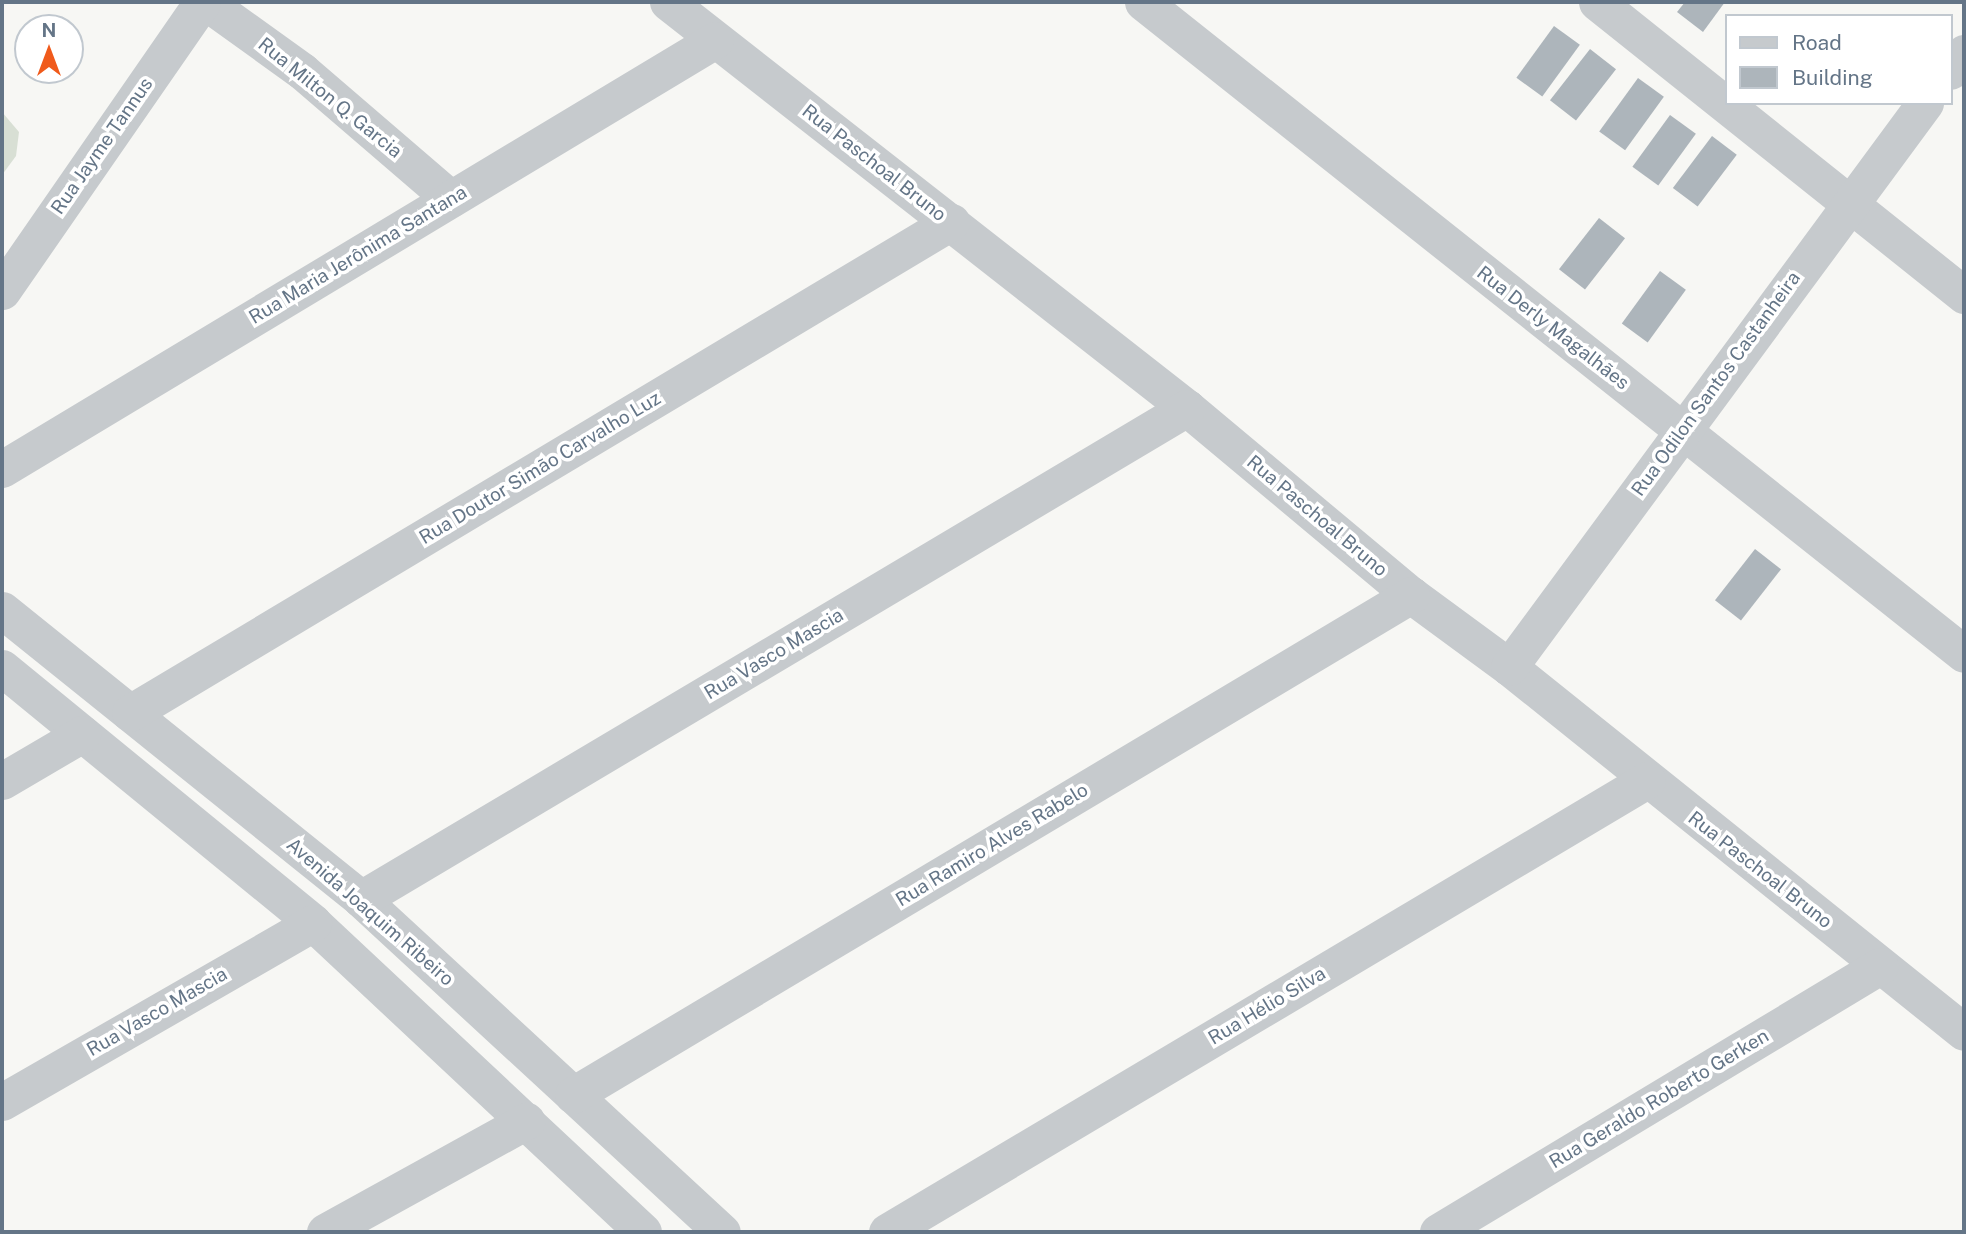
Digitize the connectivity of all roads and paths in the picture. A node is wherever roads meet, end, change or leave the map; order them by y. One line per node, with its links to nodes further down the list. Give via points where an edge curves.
1 (204, 2): 11 (street, Rua Milton Q. Garcia, via 302,71); 14 (street, Rua Jayme Tannus)
2 (668, 2): 5 (street, Rua Paschoal Bruno)
3 (1143, 2): 17 (street, Rua Derly Magalhães)
4 (1597, 2): 8 (street)
5 (715, 40): 11 (street, Rua Maria Jerônima Santana); 13 (street, Rua Paschoal Bruno)
6 (1964, 53): 7 (street)
7 (1952, 68)
8 (1724, 104)
9 (1726, 105): 12 (street)
10 (1923, 105): 12 (street, Rua Odilon Santos Castanheira)
11 (451, 200): 18 (street, Rua Maria Jerônima Santana)
12 (1848, 203): 15 (street); 17 (street, Rua Odilon Santos Castanheira)
13 (951, 222): 16 (street, Rua Paschoal Bruno); 24 (street, Rua Doutor Simão Carvalho Luz)
14 (2, 291)
15 (1964, 295)
16 (1187, 408): 19 (street, Rua Paschoal Bruno); 28 (street, Rua Vasco Mascia)
17 (1683, 431): 21 (street, Rua Derly Magalhães); 22 (street, Rua Odilon Santos Castanheira)
18 (2, 469)
19 (1411, 595): 22 (street, Rua Paschoal Bruno); 32 (street, Rua Ramiro Alves Rabelo)
20 (2, 610): 24 (street, Avenida Joaquim Ribeiro)
21 (1964, 654)
22 (1509, 667): 26 (street, Rua Paschoal Bruno)
23 (2, 668): 25 (street)
24 (130, 713): 28 (street, Avenida Joaquim Ribeiro)
25 (82, 734): 27 (street); 29 (street)
26 (1647, 780): 30 (street, Rua Paschoal Bruno); 38 (street, Rua Hélio Silva)
27 (2, 781)
28 (361, 900): 32 (street, Avenida Joaquim Ribeiro)
29 (313, 923): 33 (street, Rua Vasco Mascia); 34 (street)
30 (1880, 965): 31 (street, Rua Paschoal Bruno); 39 (street, Rua Geraldo Roberto Gerken)
31 (1964, 1032)
32 (573, 1094): 37 (street, Avenida Joaquim Ribeiro)
33 (2, 1102)
34 (526, 1121): 35 (street); 36 (street)
35 (325, 1232)
36 (643, 1232)
37 (722, 1232)
38 (887, 1232)
39 (1438, 1232)

